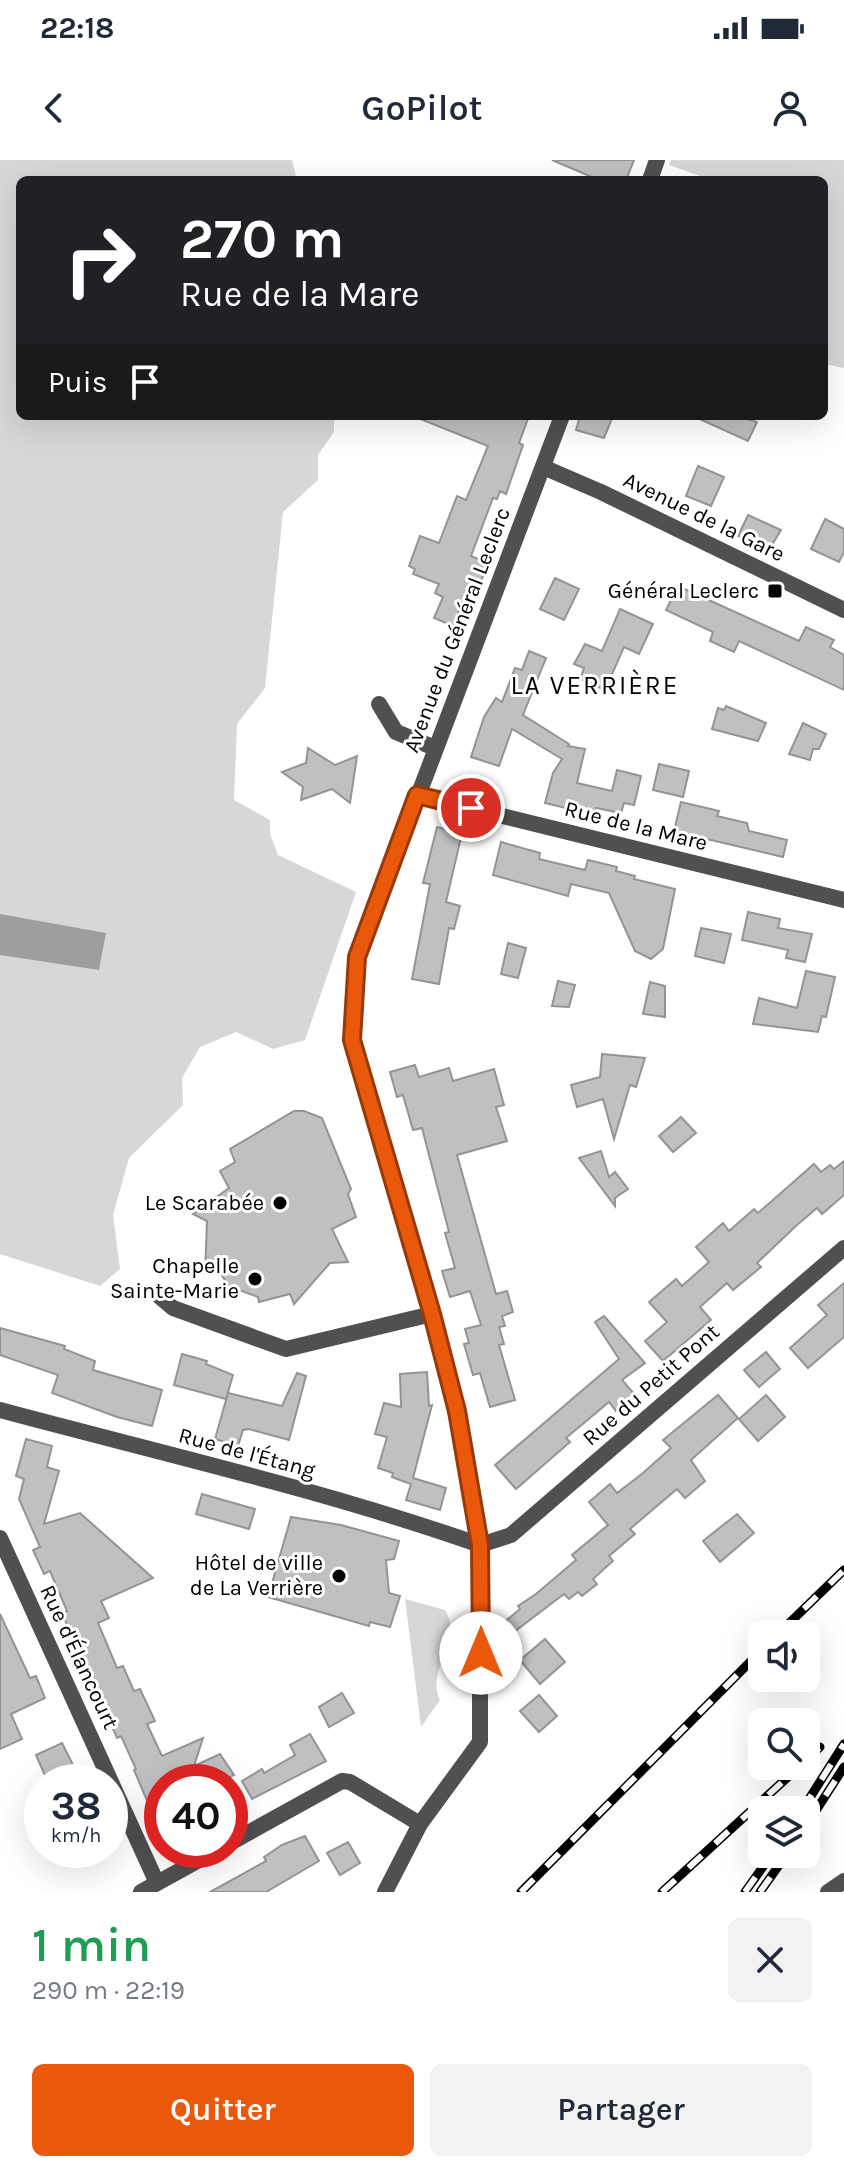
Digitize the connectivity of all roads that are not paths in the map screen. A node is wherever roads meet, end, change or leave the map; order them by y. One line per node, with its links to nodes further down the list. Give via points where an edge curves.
1 (561, 420): 2 (street, Avenue du Général Leclerc)
2 (543, 467): 3 (street, Avenue de la Gare); 5 (street, Avenue du Général Leclerc)
3 (844, 610)
4 (379, 704): 5 (street, via 396,732)
5 (435, 748): 6 (street, Avenue du Général Leclerc)
6 (417, 795): 7 (street, Rue de la Mare); 10 (street, Avenue du Général Leclerc, via 357,957 352,1040)
7 (844, 900)
8 (844, 1248): 13 (street, Rue du Petit Pont, via 511,1535)
9 (160, 1297): 10 (street, via 173,1308 286,1349)
10 (432, 1314): 13 (street, Avenue du Général Leclerc, via 457,1411)
11 (0, 1410): 13 (street, Rue de l'Étang, via 275,1483)
12 (0, 1538): 18 (street, Rue d'Élancourt)
13 (480, 1545): 14 (street, Avenue du Général Leclerc, via 480,1742)
14 (420, 1824): 15 (street, via 342,1781); 20 (street, Avenue du Général Leclerc)
15 (248, 1833)
16 (184, 1868): 18 (street)
17 (844, 1881): 21 (street)
18 (157, 1883): 19 (street)
19 (141, 1892)
20 (385, 1892)
21 (828, 1892)

